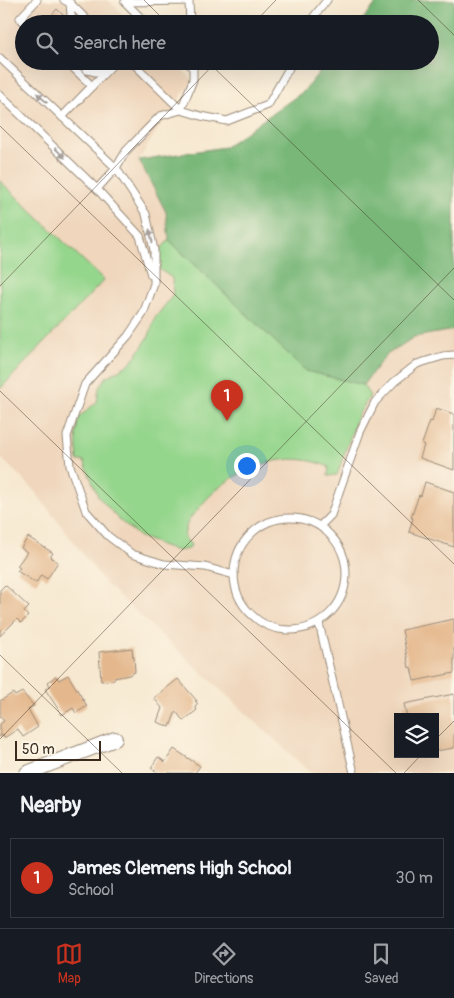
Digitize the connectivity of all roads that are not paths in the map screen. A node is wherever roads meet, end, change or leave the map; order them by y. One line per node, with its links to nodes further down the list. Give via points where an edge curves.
1 (37, 0): 5 (lane)
2 (327, 0): 10 (lane)
3 (124, 1): 8 (lane); 9 (lane, via 189,1)
4 (67, 2): 6 (lane); 7 (lane)
5 (23, 15)
6 (71, 15)
7 (81, 15)
8 (138, 15)
9 (190, 15)
10 (315, 15)
11 (0, 58): 22 (lane, one-way to 11)
12 (75, 70): 19 (lane)
13 (87, 70): 14 (lane)
14 (99, 70)
15 (107, 70): 19 (lane)
16 (140, 70): 21 (lane)
17 (193, 70): 21 (lane, via 193,80)
18 (288, 70): 21 (lane, via 268,105 227,121)
19 (92, 86): 22 (lane)
20 (0, 95): 24 (lane, one-way to 24)
21 (181, 110): 23 (lane, via 160,116 126,151)
22 (62, 117): 23 (lane)
23 (116, 168): 24 (lane); 25 (lane, one-way to 23, via 154,250 146,214)
24 (97, 190): 25 (lane, via 140,236)
25 (154, 284): 28 (lane, via 143,314 128,336 85,384 68,436 70,466 86,512 108,536 132,554 164,564 205,567)
26 (454, 355): 27 (lane, via 417,364 375,402 360,432 331,515)
27 (320, 526): 28 (lane, via 287,518 270,521 244,542 236,558); 29 (lane, via 335,539 344,556 346,575 343,594)
28 (234, 575): 29 (lane, via 238,594 248,611 263,623 281,629 300,629)
29 (319, 623): 32 (lane)
30 (116, 739): 31 (street)
31 (27, 773)
32 (354, 773)

